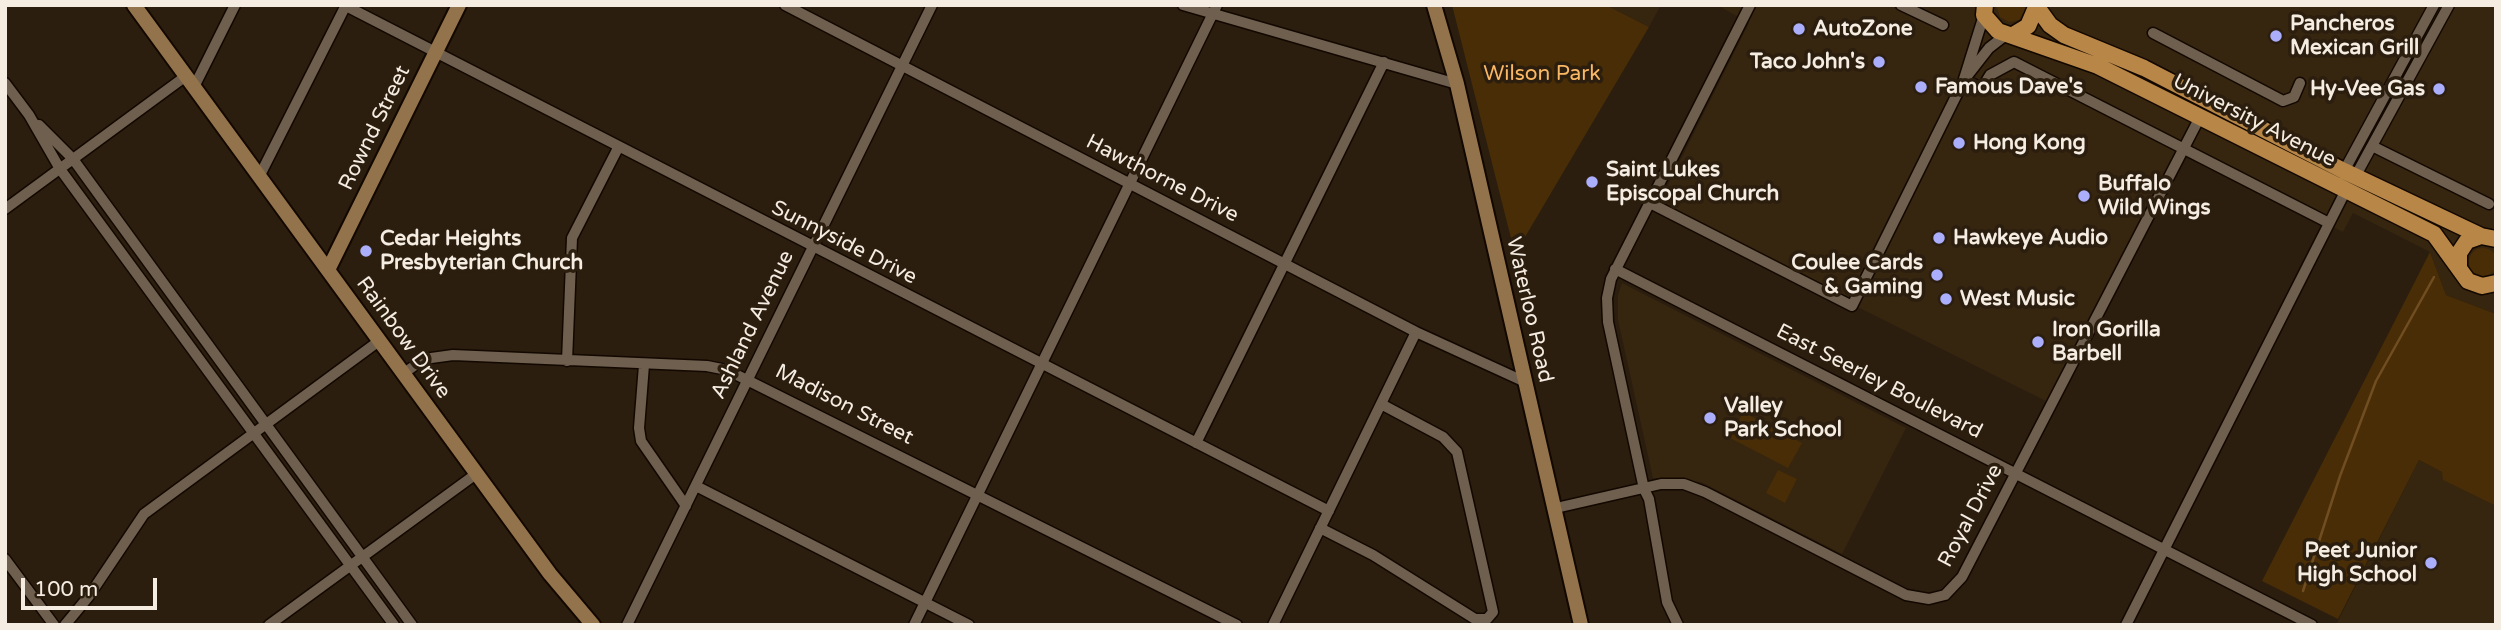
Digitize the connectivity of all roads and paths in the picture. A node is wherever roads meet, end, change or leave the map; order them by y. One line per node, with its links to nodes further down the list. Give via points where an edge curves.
1 (134, 5): 23 (main road, Rainbow Drive)
2 (235, 5): 23 (street)
3 (459, 5): 19 (main road, Rownd Street)
4 (785, 5): 21 (street, Hawthorne Drive)
5 (932, 5): 21 (street, Ashland Avenue)
6 (1183, 5): 15 (street)
7 (1434, 5): 26 (main road, Waterloo Road)
8 (1750, 5): 40 (street)
9 (1901, 5): 16 (street)
10 (2434, 5): 36 (street)
11 (2449, 5): 30 (street)
12 (345, 6): 19 (street, Sunnyside Drive); 37 (street)
13 (2037, 6): 18 (main road, via 2028,26); 29 (main road, University Avenue, via 2064,35 2144,68)
14 (1984, 8): 18 (main road, University Avenue, via 1990,25); 22 (street)
15 (1215, 10): 20 (street); 38 (street)
16 (1943, 25)
17 (2153, 33): 25 (street, via 2283,101 2294,97)
18 (2010, 34): 22 (street, via 1989,48); 28 (main road, University Avenue, via 2098,66)
19 (435, 54): 31 (street, Sunnyside Drive); 49 (main road, Rownd Street)
20 (1384, 62): 26 (street); 46 (street)
21 (902, 66): 38 (street, Hawthorne Drive); 45 (street, Ashland Avenue)
22 (1964, 80): 32 (street, via 1982,88 1990,75 2014,62); 40 (street, via 1852,306)
23 (190, 82): 34 (street); 37 (main road, Rainbow Drive)
24 (5, 83): 27 (street)
25 (2300, 83)
26 (1457, 84): 60 (main road, Waterloo Road)
27 (29, 115): 34 (street); 35 (street)
28 (2200, 117): 29 (main road, via 2212,113); 32 (street, Royal Drive); 33 (main road, University Avenue)
29 (2277, 137): 36 (main road, University Avenue)
30 (2374, 147): 36 (street); 41 (street)
31 (618, 149): 45 (street, Sunnyside Drive); 55 (street, via 572,238)
32 (2183, 149): 43 (street); 65 (street, Royal Drive)
33 (2270, 152): 36 (main road, via 2294,155 2335,175); 39 (main road, University Avenue)
34 (73, 159): 35 (street); 62 (street)
35 (60, 169): 42 (street); 63 (street)
36 (2349, 174): 44 (main road, University Avenue)
37 (259, 177): 49 (main road, Rainbow Drive)
38 (1129, 183): 46 (street, Hawthorne Drive); 56 (street)
39 (2345, 192): 43 (street); 47 (main road, University Avenue, via 2434,234)
40 (1650, 203): 48 (street)
41 (2489, 204)
42 (5, 209)
43 (2329, 223): 74 (street)
44 (2490, 235): 47 (main road, via 2462,247)
45 (813, 248): 56 (street, Sunnyside Drive); 59 (street, Ashland Avenue)
46 (1284, 264): 53 (street, Hawthorne Drive); 64 (street)
47 (2459, 268): 51 (main road, University Avenue)
48 (1615, 269): 65 (street, East Seerley Boulevard); 68 (street, via 1607,298 1608,322)
49 (328, 270): 54 (main road, Rainbow Drive)
50 (2496, 283): 51 (main road)
51 (2475, 285): 52 (main road)
52 (2496, 292)
53 (1416, 332): 60 (street, Hawthorne Drive); 61 (street)
54 (379, 341): 58 (main road, Rainbow Drive); 62 (street)
55 (566, 361): 57 (street, Madison Street); 58 (street, Madison Street, via 436,356)
56 (1041, 364): 64 (street, Sunnyside Drive); 69 (street)
57 (644, 365): 59 (street, Madison Street, via 717,368); 70 (street, via 641,442)
58 (404, 373): 66 (main road, Rainbow Drive)
59 (749, 378): 67 (street, Ashland Avenue); 69 (street, Madison Street)
60 (1523, 380): 71 (main road, Waterloo Road)
61 (1381, 404): 72 (street); 73 (street, via 1443,437 1457,452 1493,612 1484,621 1475,619 1373,555)
62 (266, 424): 63 (street); 75 (street)
63 (253, 433): 77 (street); 81 (street, via 144,514)
64 (1196, 443): 72 (street, Sunnyside Drive)
65 (2015, 473): 68 (street, Royal Drive, via 1958,584 1929,599 1906,595 1694,487 1661,484); 74 (street, East Seerley Boulevard)
66 (476, 474): 75 (street); 85 (main road, Rainbow Drive)
67 (695, 486): 70 (street, Ashland Avenue); 78 (street)
68 (1644, 489): 71 (street, Royal Drive); 92 (street, via 1667,602)
69 (977, 495): 78 (street); 89 (street, Madison Street)
70 (686, 506): 86 (street, Ashland Avenue)
71 (1556, 508): 91 (main road, Waterloo Road)
72 (1329, 511): 73 (street)
73 (1320, 528): 90 (street)
74 (2165, 548): 79 (street, East Seerley Boulevard); 93 (street)
75 (363, 556): 77 (street); 84 (street)
76 (5, 559): 80 (street)
77 (350, 566): 82 (street); 83 (street)
78 (925, 603): 87 (street); 88 (street)
79 (2296, 621): 94 (street, East Seerley Boulevard)
80 (54, 625)
81 (65, 625)
82 (269, 625)
83 (394, 625)
84 (412, 625)
85 (593, 625)
86 (627, 625)
87 (914, 625)
88 (969, 625)
89 (1237, 625)
90 (1273, 625)
91 (1581, 625)
92 (1678, 625)
93 (2126, 625)
94 (2312, 625)

